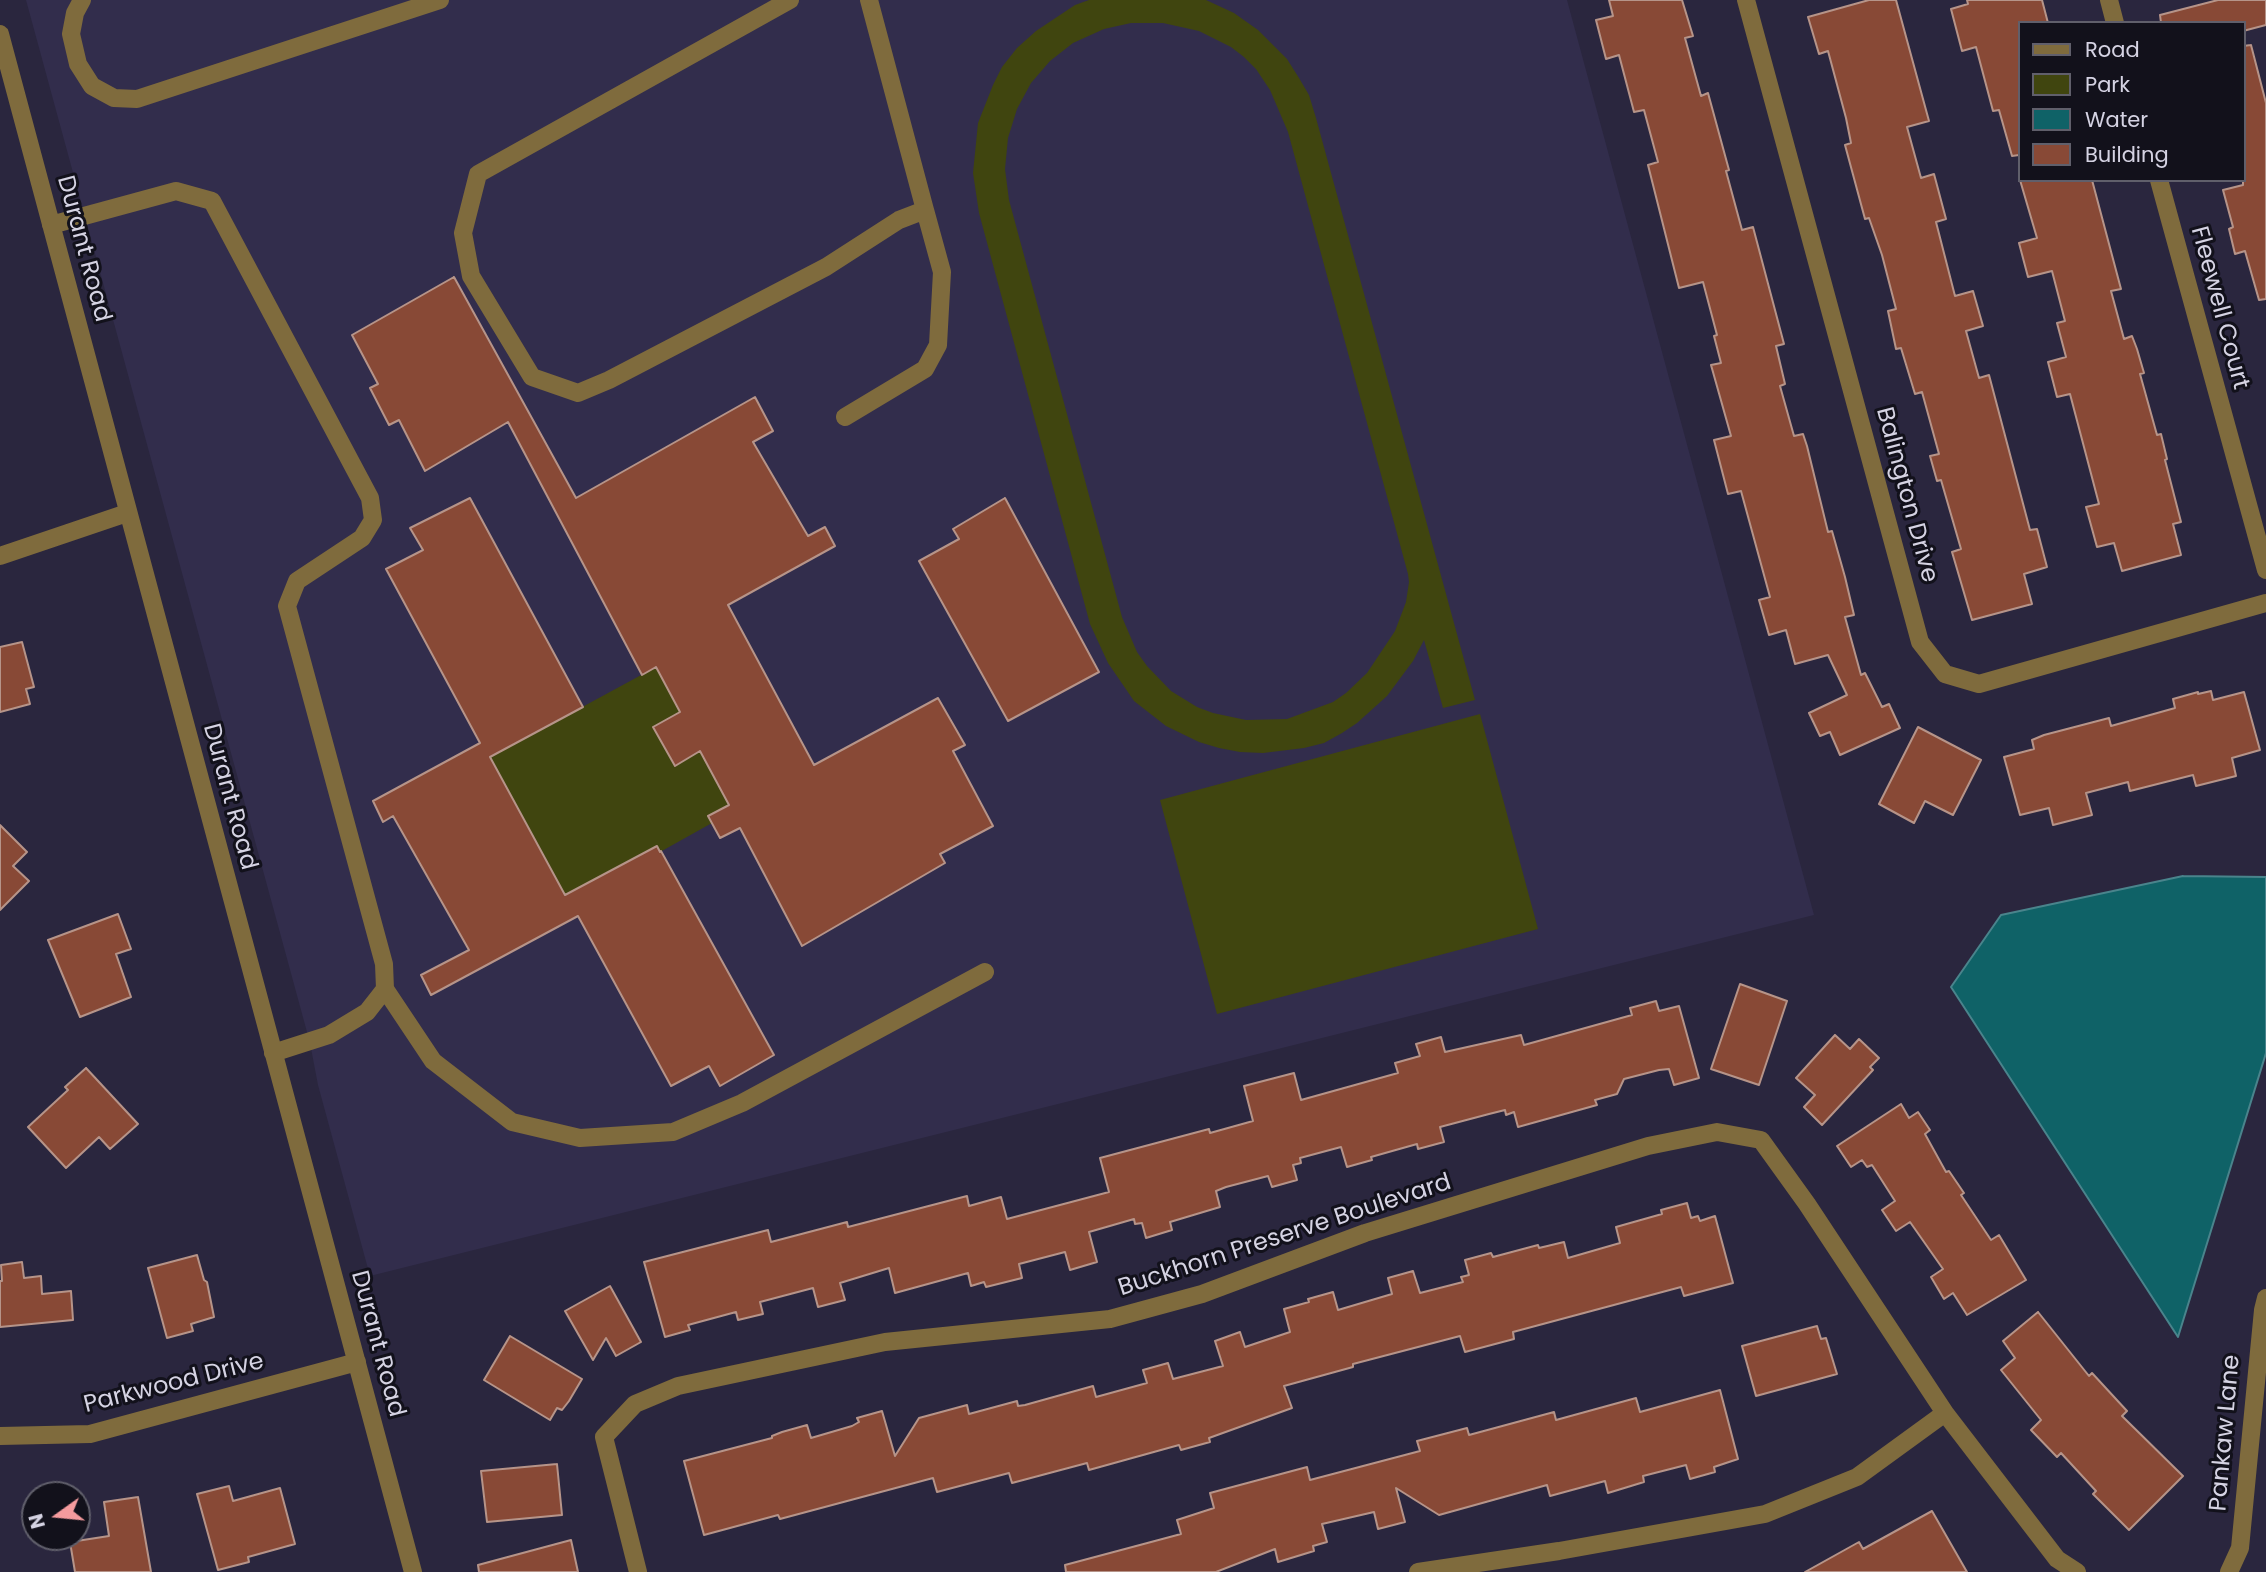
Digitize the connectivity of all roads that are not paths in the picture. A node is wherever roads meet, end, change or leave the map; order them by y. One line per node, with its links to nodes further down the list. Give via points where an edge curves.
1 (82, 0): 2 (street, via 71,34 78,64 92,86 114,98 137,99)
2 (440, 0)
3 (790, 0): 10 (street, via 478,174 463,233 471,276 532,377 578,393 609,380 825,267 899,220)
4 (869, 0): 10 (street)
5 (1746, 0): 16 (street, Balington Drive, via 1920,642 1945,674 1979,684)
6 (2109, 0): 7 (street)
7 (2114, 21)
8 (0, 34): 11 (street, Durant Road)
9 (2159, 182): 15 (street, Fleewell Court)
10 (925, 210): 12 (street, via 942,272 938,345 925,369)
11 (51, 225): 13 (street, Durant Road); 18 (street, via 176,191 212,201 370,498 373,520 362,538 297,581 287,606 384,964)
12 (845, 417)
13 (127, 513): 14 (street); 19 (street, Durant Road)
14 (0, 556)
15 (2266, 570)
16 (2266, 603)
17 (985, 972): 18 (street, via 742,1103 673,1132 580,1138 512,1122 433,1061)
18 (385, 989): 19 (street, via 367,1012 329,1035)
19 (273, 1053): 21 (street, Durant Road)
20 (2266, 1298): 28 (street, Pankaw Lane, via 2240,1548)
21 (357, 1362): 23 (street, Parkwood Drive, via 90,1433); 24 (street, Durant Road)
22 (1945, 1413): 25 (street, Buckhorn Preserve Boulevard, via 1761,1140 1717,1132 1648,1146 1455,1205 1202,1294 1110,1319 885,1342 678,1386 635,1404 604,1437); 26 (street, via 1857,1477 1765,1514); 27 (street, Buckhorn Preserve Boulevard, via 2057,1559)
23 (0, 1436)
24 (413, 1572)
25 (638, 1572)
26 (1418, 1572)
27 (2077, 1572)
28 (2229, 1572)

